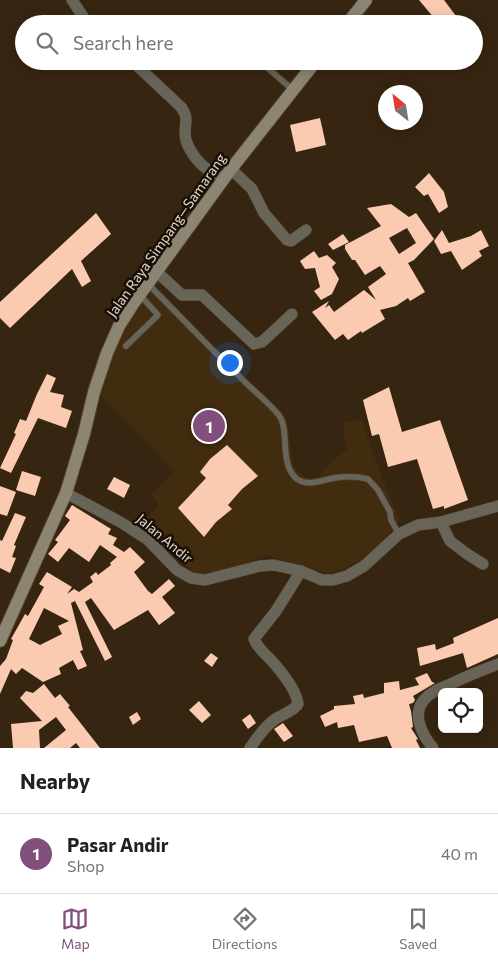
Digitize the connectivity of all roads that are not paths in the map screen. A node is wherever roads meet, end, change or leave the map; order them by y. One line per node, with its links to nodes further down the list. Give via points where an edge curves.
1 (72, 0): 3 (street)
2 (366, 0): 4 (main road)
3 (82, 15)
4 (354, 15)
5 (142, 70): 9 (street, via 185,112 187,123 184,131 194,156 206,169)
6 (270, 70): 8 (lane)
7 (309, 70): 8 (main road, Jalan Raya Simpang—Samarang)
8 (293, 90): 9 (main road, Jalan Raya Simpang—Samarang)
9 (228, 174): 10 (street, via 252,189 264,213 287,240); 11 (main road, Jalan Raya Simpang—Samarang)
10 (306, 230)
11 (156, 272): 12 (main road, Jalan Raya Simpang—Samarang); 14 (street, via 182,295 202,295 254,344 262,342)
12 (148, 284): 13 (main road, Jalan Raya Simpang—Samarang); 19 (lane, via 280,415 290,469 296,478 313,483 352,476 368,479 378,490)
13 (140, 295): 15 (lane, via 158,315); 16 (main road, Jalan Raya Simpang—Samarang, via 119,326 107,353)
14 (292, 314)
15 (126, 346)
16 (66, 493): 21 (street, Jalan Andir, via 148,540 177,570 191,578 205,580 274,565); 22 (main road, Jalan Raya Simpang—Samarang)
17 (498, 506): 18 (street, Jalan Andir)
18 (441, 522): 19 (street, Jalan Andir, via 418,525); 20 (street, via 450,541)
19 (399, 534): 21 (street, Jalan Andir, via 364,566 347,576 322,580)
20 (483, 564)
21 (301, 571): 25 (street, via 254,639 295,693 298,704 267,726)
22 (3, 623): 23 (main road, Jalan Raya Simpang—Samarang)
23 (0, 641)
24 (498, 664): 26 (street, via 434,692 424,700 419,710 419,724)
25 (250, 748)
26 (432, 748)

